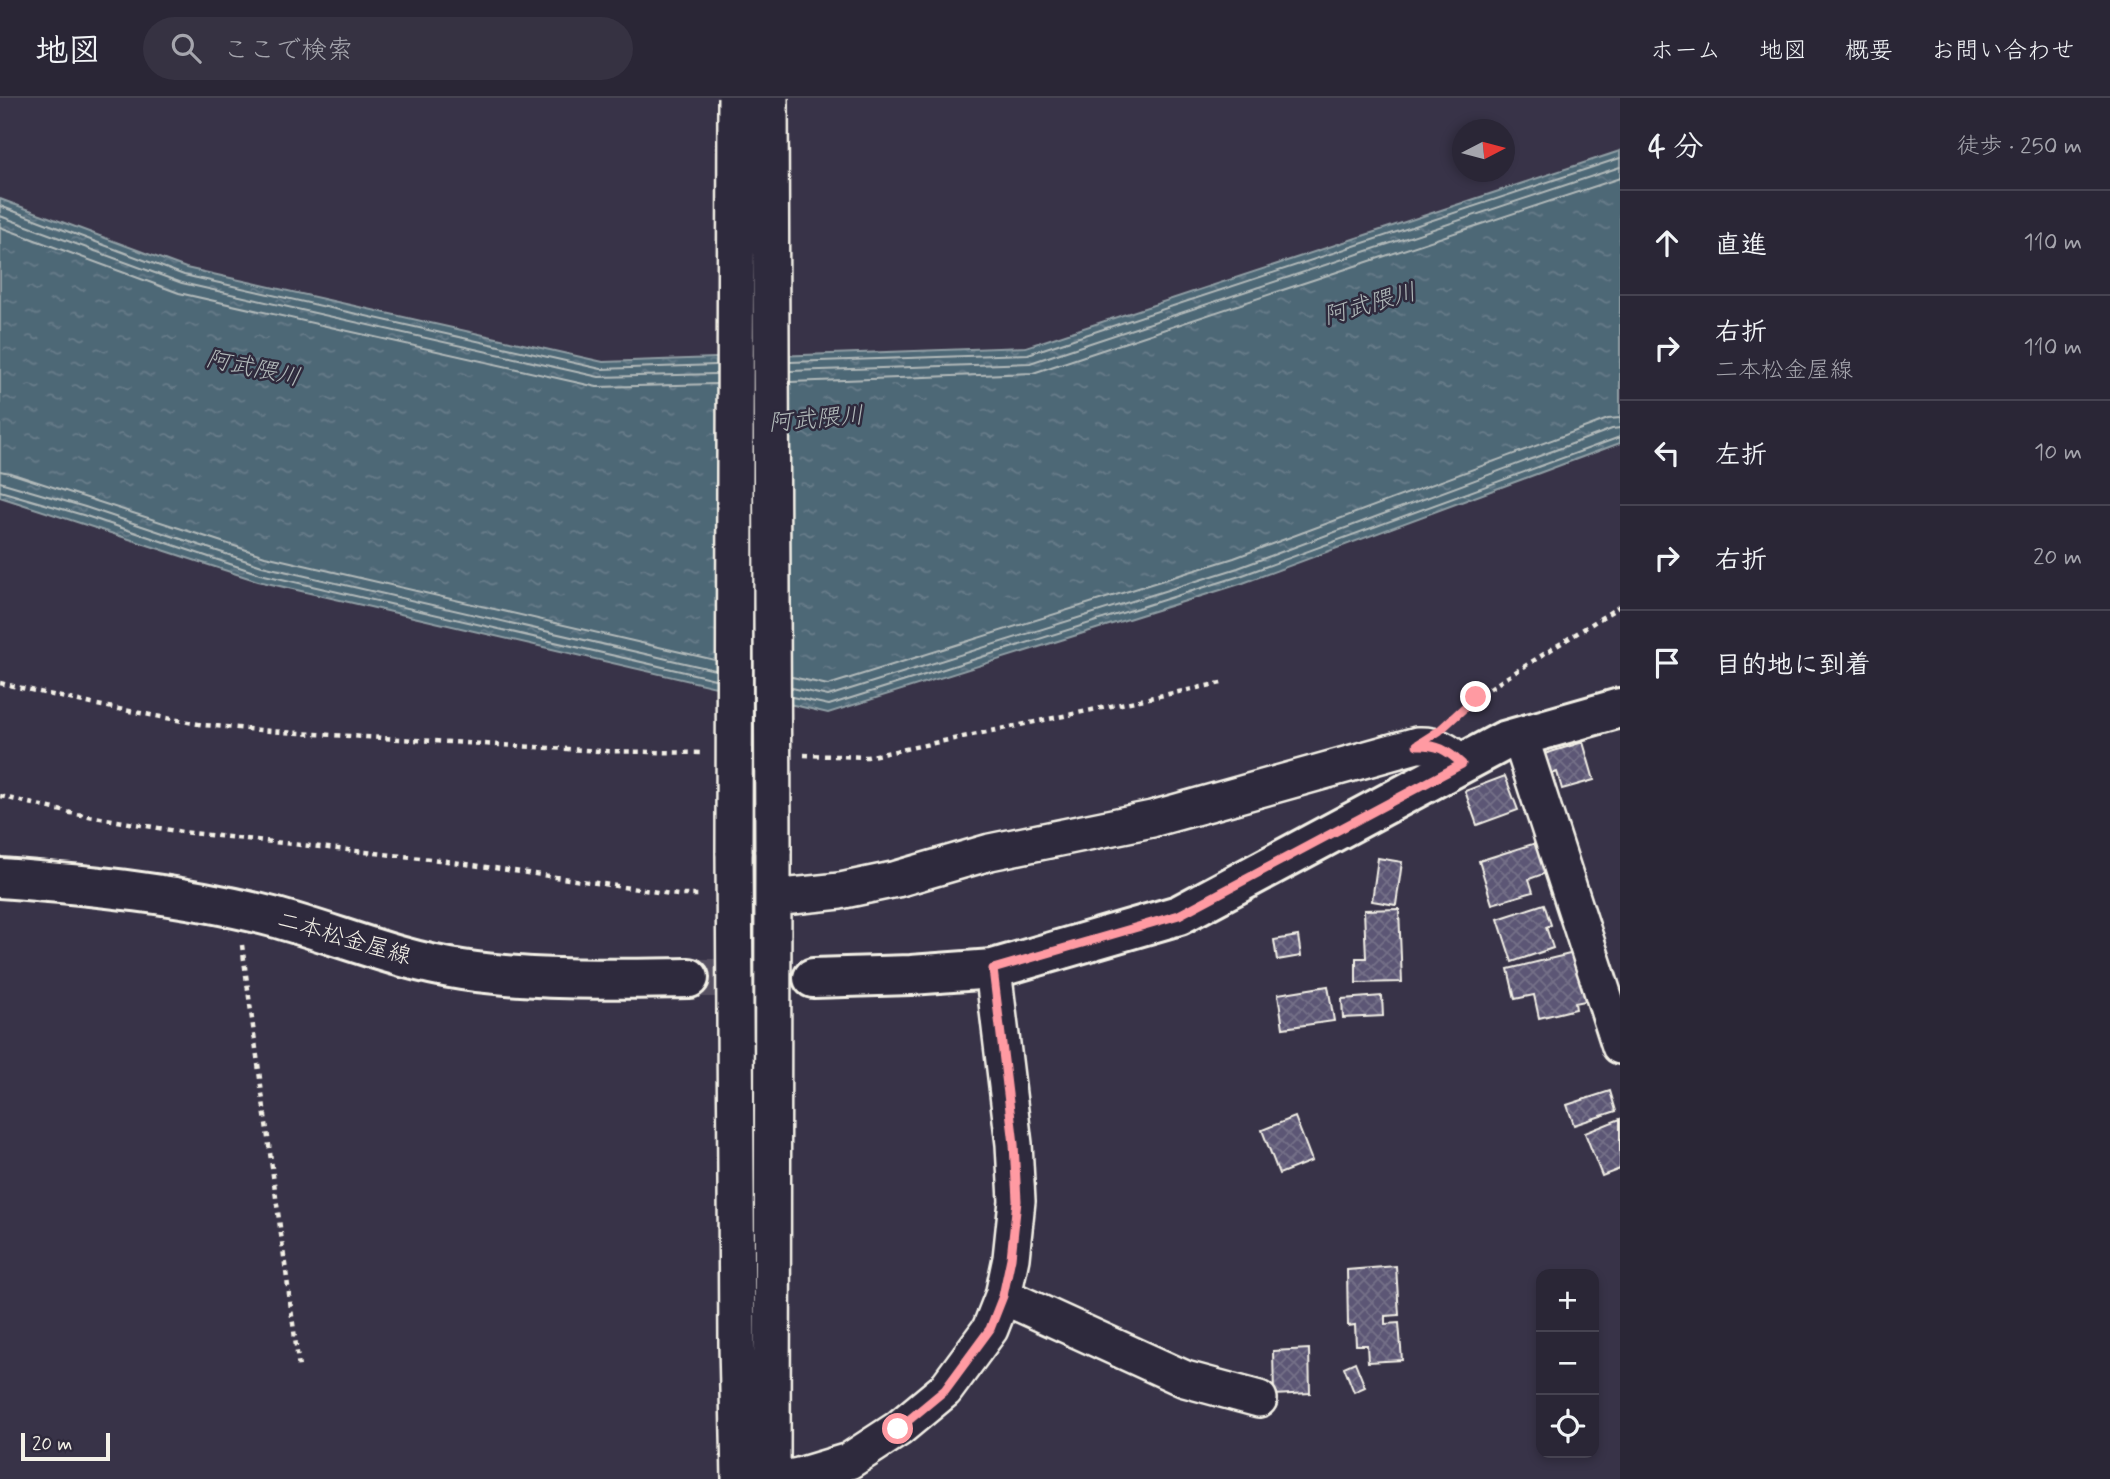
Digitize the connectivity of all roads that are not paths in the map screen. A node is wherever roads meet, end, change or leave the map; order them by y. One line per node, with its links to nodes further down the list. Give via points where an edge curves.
1 (736, 98): 14 (street, bridge, via 733,895)
2 (770, 98): 7 (street, bridge)
3 (1620, 708): 4 (main road)
4 (1520, 737): 5 (main road); 11 (street)
5 (1462, 764): 7 (street, via 1446,749 1417,745 1152,819 990,852 840,891); 8 (main road, via 1179,915)
6 (0, 878): 9 (main road, 二本松金屋線, via 159,895 237,909 461,970 579,979)
7 (773, 898): 15 (street)
8 (993, 969): 10 (main road); 12 (street, via 1017,1201)
9 (689, 978)
10 (813, 978)
11 (1620, 1046)
12 (1003, 1296): 13 (street, via 1185,1379); 16 (street, via 990,1329 945,1390 849,1461)
13 (1259, 1399)
14 (740, 1479)
15 (772, 1479)
16 (784, 1479)

